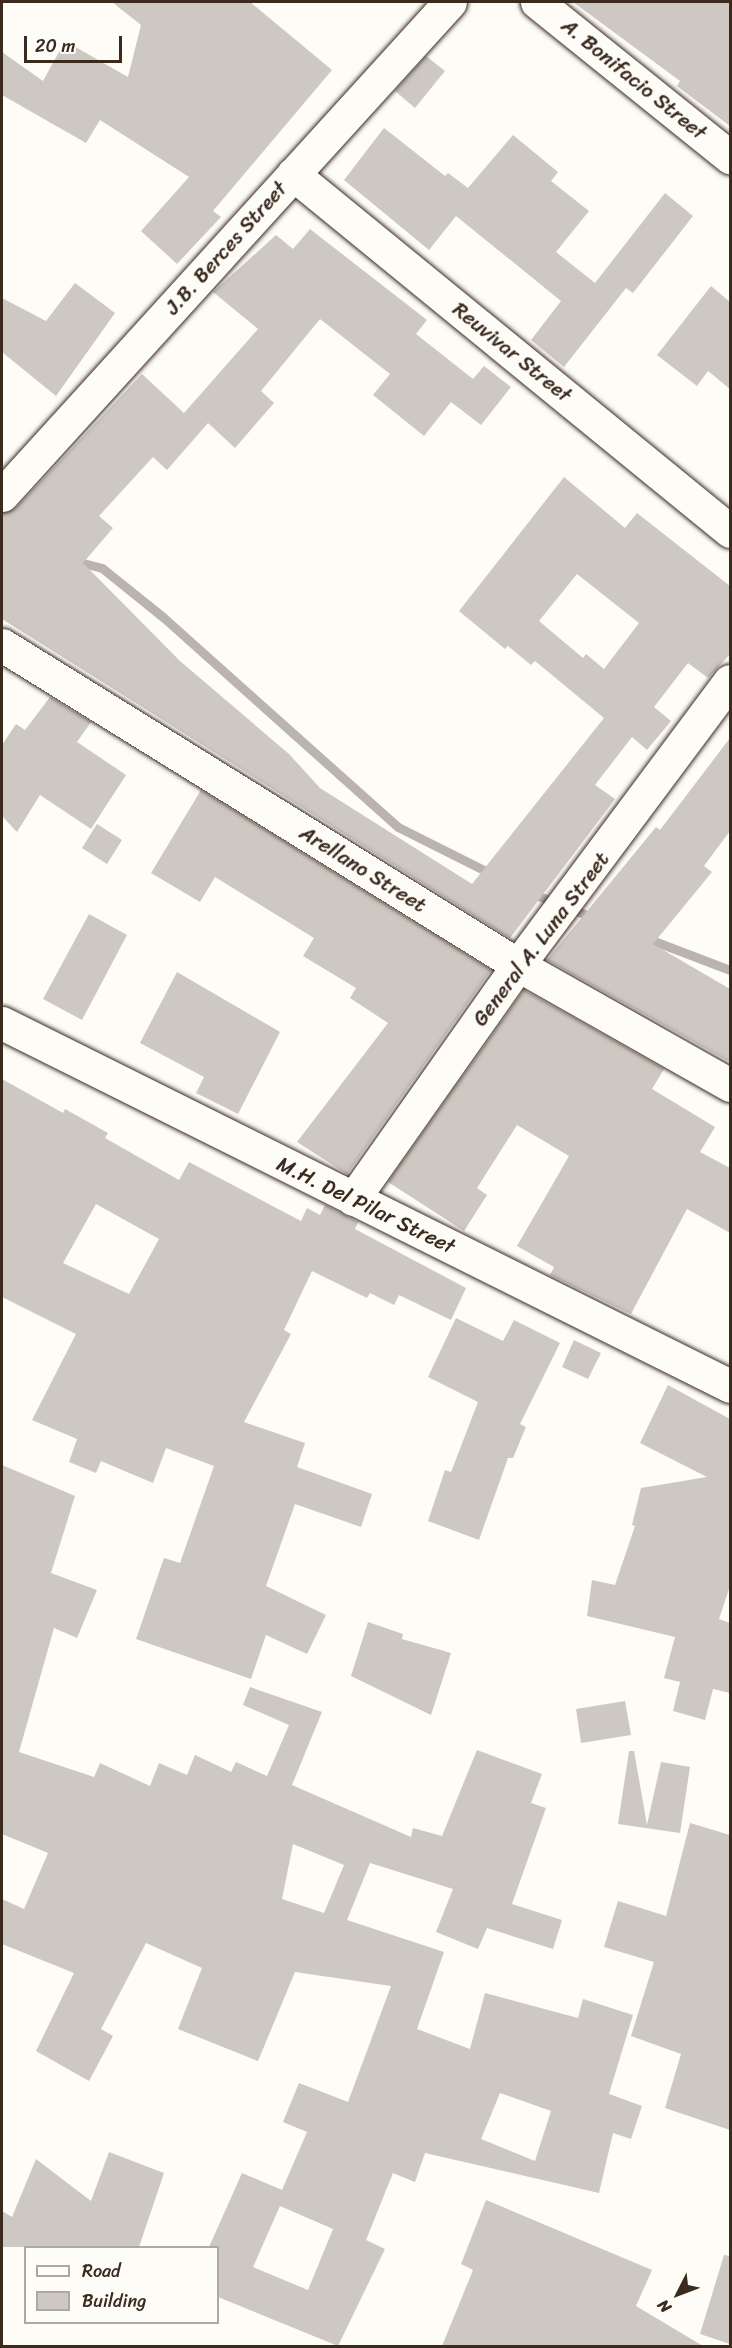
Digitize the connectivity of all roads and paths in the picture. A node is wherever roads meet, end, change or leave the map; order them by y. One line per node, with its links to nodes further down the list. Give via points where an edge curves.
1 (450, 2): 4 (street, J.B. Berces Street)
2 (537, 2): 3 (street, A. Bonifacio Street)
3 (730, 157)
4 (293, 174): 5 (street, J.B. Berces Street); 6 (street, Reuvivar Street)
5 (2, 495)
6 (730, 531)
7 (2, 645): 9 (street, Arellano Street)
8 (730, 681): 9 (street, General A. Luna Street)
9 (518, 965): 11 (street, Arellano Street); 12 (street, General A. Luna Street)
10 (2, 1023): 12 (street, M.H. Del Pilar Street)
11 (730, 1085)
12 (353, 1199): 13 (street, M.H. Del Pilar Street)
13 (730, 1386)

